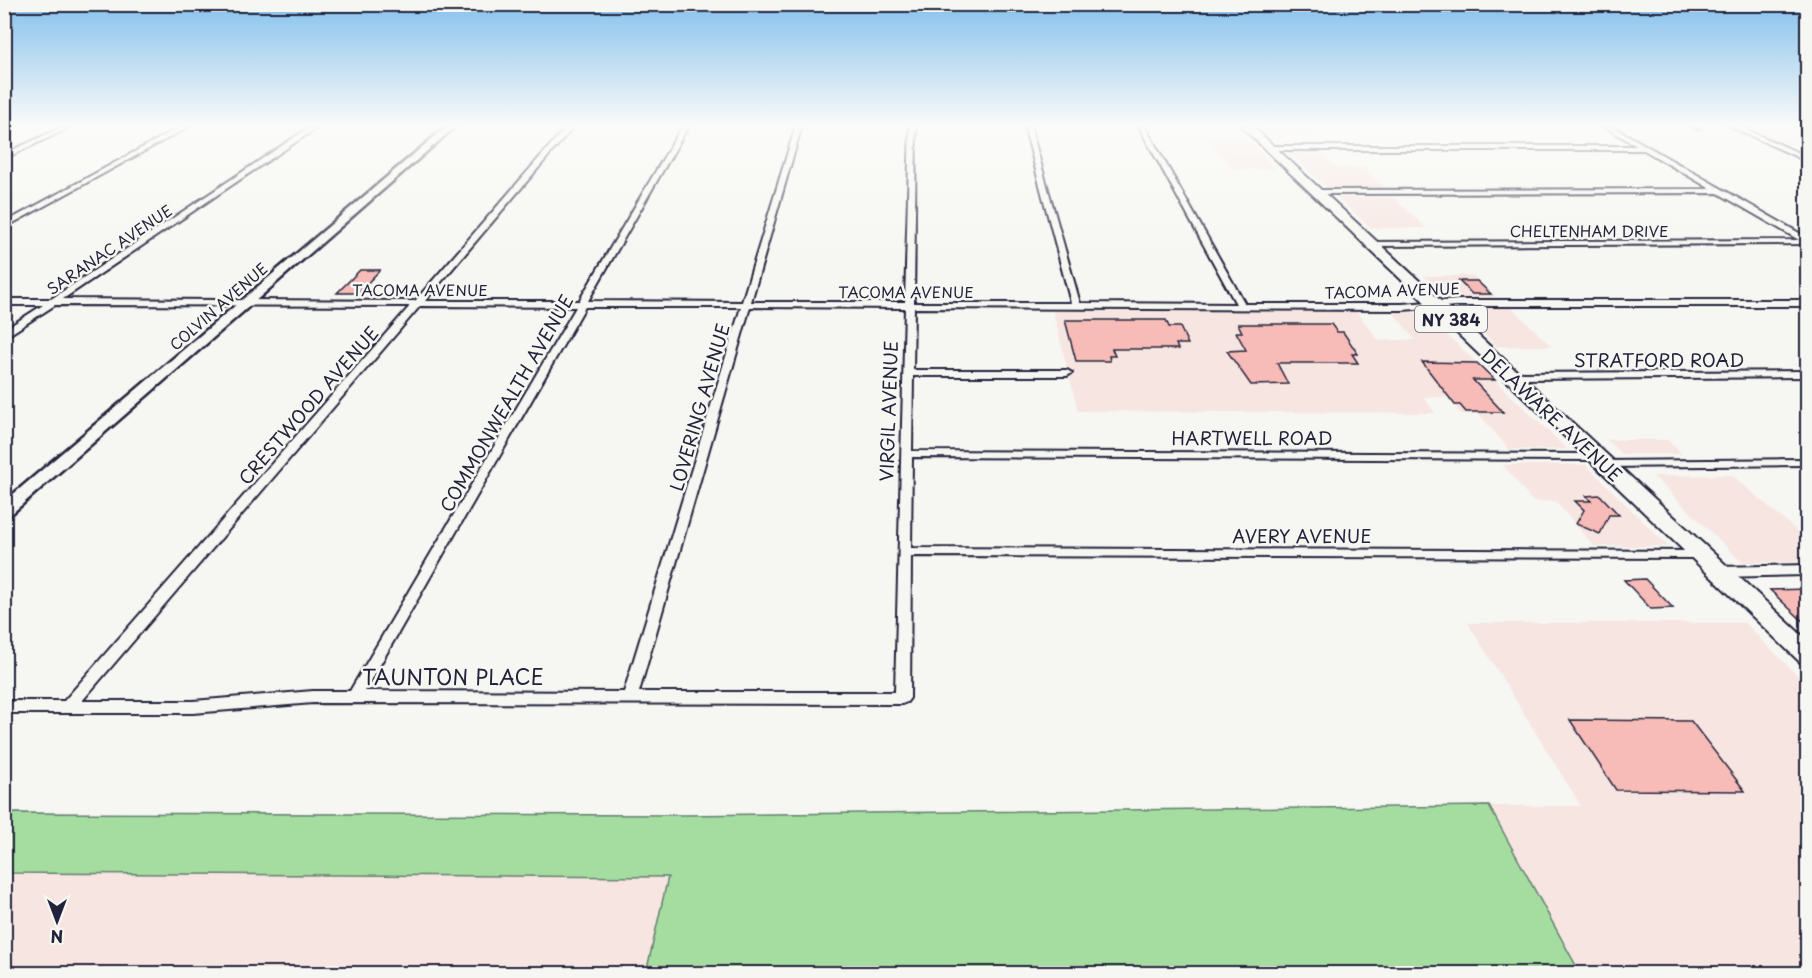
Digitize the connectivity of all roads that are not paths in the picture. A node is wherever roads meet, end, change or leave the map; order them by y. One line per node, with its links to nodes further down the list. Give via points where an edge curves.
1 (105, 171): 14 (street)
2 (250, 171): 18 (street, SARANAC AVENUE)
3 (400, 171): 19 (street, COLVIN AVENUE)
4 (533, 171): 21 (street, CRESTWOOD AVENUE)
5 (659, 171): 22 (street, COMMONWEALTH AVENUE)
6 (785, 171): 23 (street, LOVERING AVENUE)
7 (912, 171): 25 (street, VIRGIL AVENUE)
8 (1039, 171): 26 (street)
9 (1166, 171): 27 (street)
10 (1293, 171): 13 (main road, DELAWARE AVENUE / NY 384)
11 (1685, 171): 12 (street)
12 (1721, 191): 13 (street); 15 (street)
13 (1316, 192): 16 (main road, DELAWARE AVENUE / NY 384)
14 (4, 226)
15 (1808, 242): 16 (street, CHELTENHAM DRIVE)
16 (1371, 244): 24 (main road, DELAWARE AVENUE / NY 384)
17 (4, 302): 18 (street, TACOMA AVENUE)
18 (54, 302): 19 (street, TACOMA AVENUE); 28 (street, SARANAC AVENUE)
19 (246, 303): 21 (street, TACOMA AVENUE); 36 (street, COLVIN AVENUE)
20 (1808, 303): 24 (street, TACOMA AVENUE)
21 (418, 304): 22 (street, TACOMA AVENUE); 46 (street, CRESTWOOD AVENUE)
22 (582, 304): 23 (street, TACOMA AVENUE); 42 (street, COMMONWEALTH AVENUE)
23 (746, 304): 25 (street, TACOMA AVENUE); 43 (street, LOVERING AVENUE)
24 (1436, 305): 27 (street, TACOMA AVENUE); 32 (main road, DELAWARE AVENUE / NY 384)
25 (911, 306): 26 (street, TACOMA AVENUE); 30 (street, VIRGIL AVENUE)
26 (1076, 306): 27 (street, TACOMA AVENUE)
27 (1242, 307)
28 (4, 335)
29 (1067, 373): 30 (street)
30 (909, 374): 33 (street, VIRGIL AVENUE)
31 (1808, 374): 32 (street, STRATFORD ROAD)
32 (1511, 376): 34 (main road, DELAWARE AVENUE / NY 384)
33 (906, 454): 34 (street, HARTWELL ROAD); 37 (street, VIRGIL AVENUE)
34 (1601, 460): 35 (street, HARTWELL ROAD); 38 (main road, DELAWARE AVENUE / NY 384)
35 (1808, 462)
36 (4, 512)
37 (904, 552): 38 (street, AVERY AVENUE); 44 (street, VIRGIL AVENUE)
38 (1700, 554): 40 (main road, DELAWARE AVENUE / NY 384)
39 (1808, 570): 40 (street)
40 (1718, 572): 41 (main road, DELAWARE AVENUE / NY 384)
41 (1808, 656)
42 (354, 697): 43 (street, TAUNTON PLACE); 46 (street, TAUNTON PLACE, via 194,707)
43 (630, 698): 44 (street, TAUNTON PLACE)
44 (902, 698)
45 (4, 707): 46 (street, TAUNTON PLACE)
46 (68, 707)

